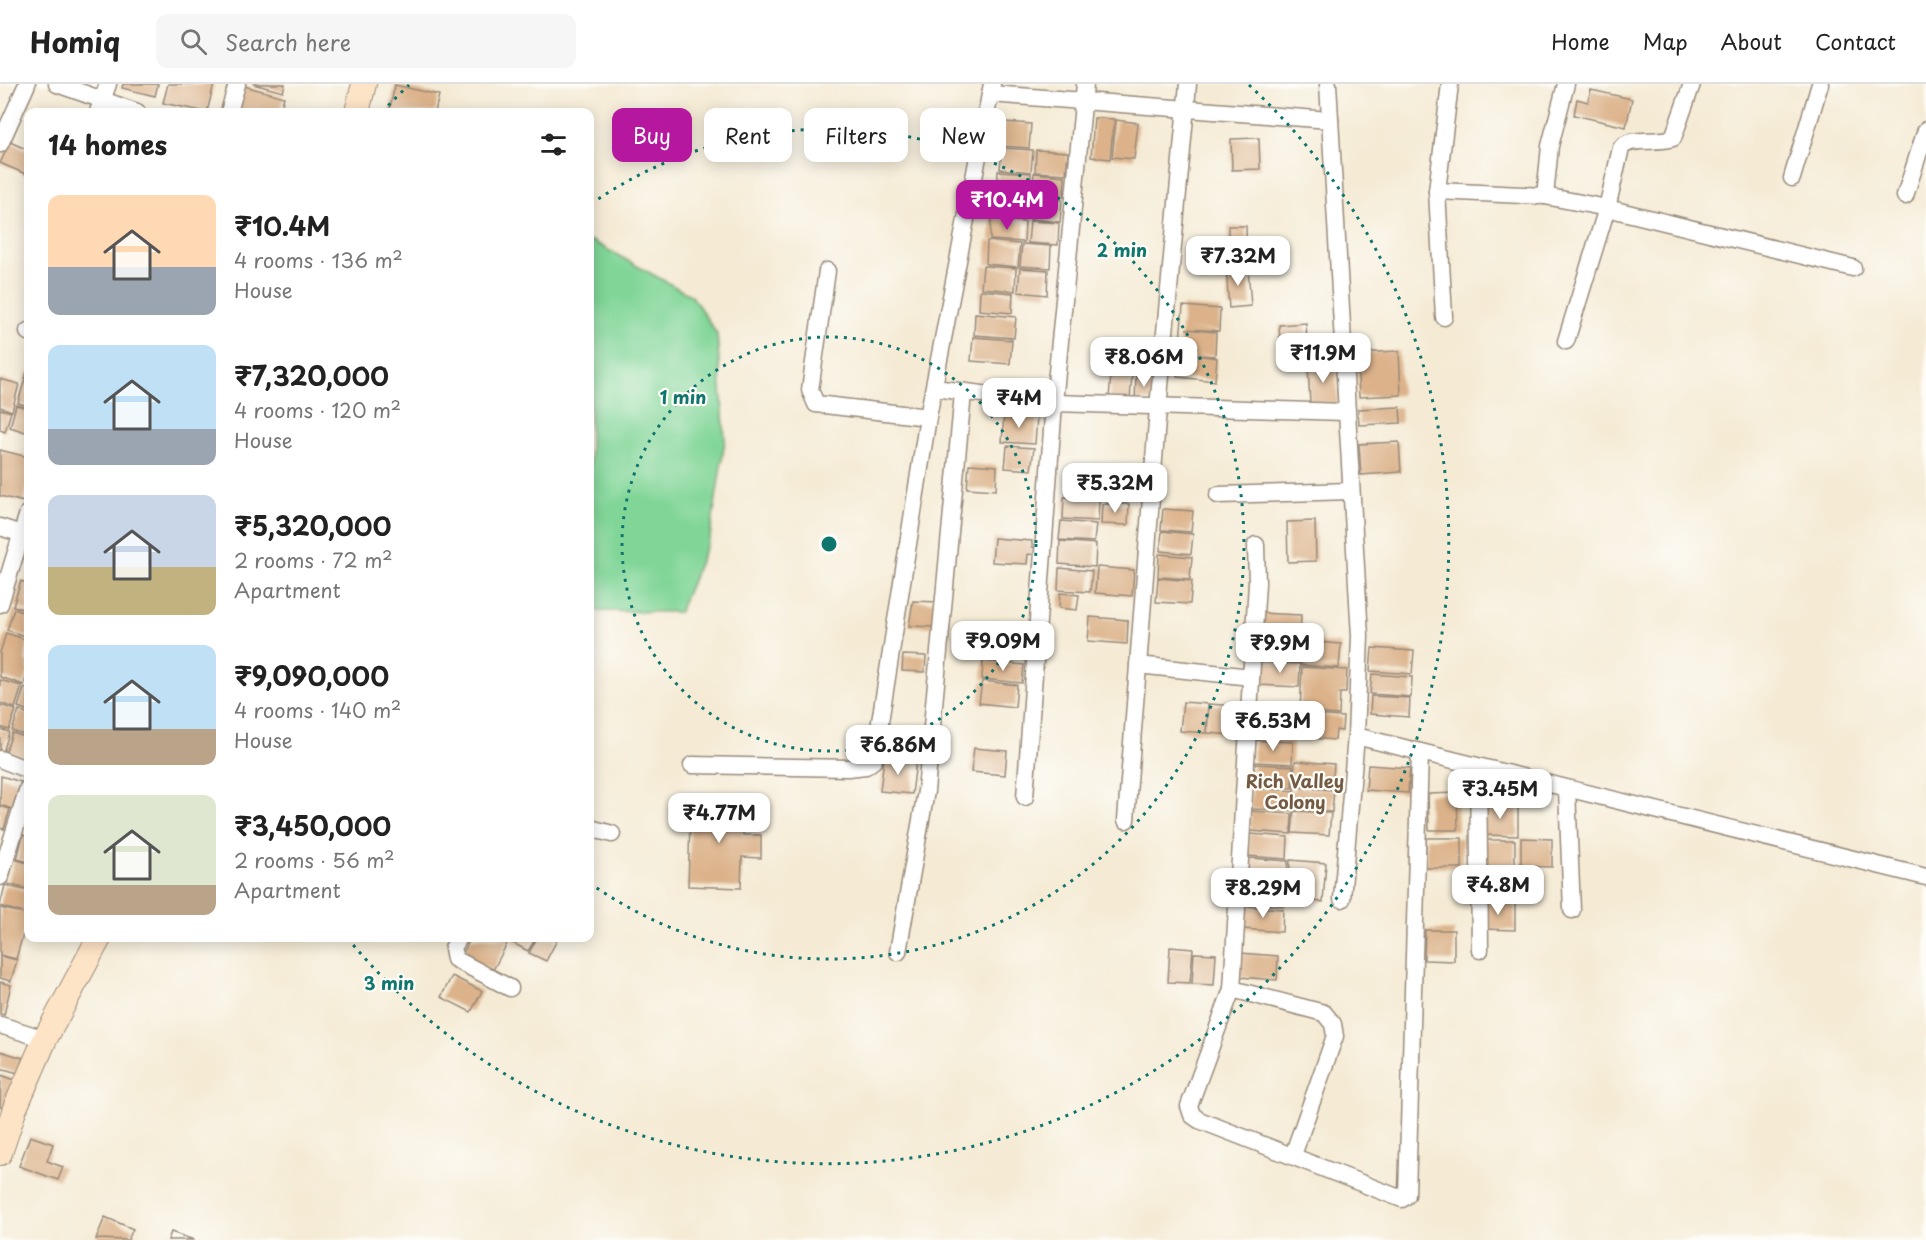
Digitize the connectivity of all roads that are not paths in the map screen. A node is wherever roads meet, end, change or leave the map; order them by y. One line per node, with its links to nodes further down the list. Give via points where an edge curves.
1 (27, 84): 20 (street)
2 (57, 84): 14 (street)
3 (108, 84): 14 (street)
4 (237, 84): 15 (street)
5 (364, 84): 16 (main road)
6 (1188, 84): 17 (street)
7 (1328, 84): 18 (street)
8 (1450, 84): 22 (street)
9 (1566, 84): 24 (street, via 1550,146)
10 (1692, 84): 25 (street, via 1673,138 1661,142 1635,140 1621,148)
11 (1820, 84): 21 (street)
12 (992, 89): 13 (street); 30 (street)
13 (1084, 92): 17 (street); 32 (street)
14 (100, 107)
15 (230, 108)
16 (358, 108)
17 (1186, 109): 18 (street); 33 (street)
18 (1330, 120): 34 (street)
19 (1926, 130): 23 (street)
20 (0, 144)
21 (1792, 178)
22 (1437, 191): 24 (street); 28 (street)
23 (1905, 195)
24 (1545, 196): 25 (street)
25 (1607, 208): 26 (street); 29 (street)
26 (1852, 268)
27 (827, 271): 35 (street, via 810,390 812,399 816,404)
28 (1444, 317)
29 (1566, 341)
30 (934, 388): 31 (street); 35 (street)
31 (963, 393): 32 (street); 64 (street, via 926,791)
32 (1054, 403): 33 (street); 52 (street)
33 (1158, 408): 34 (street); 43 (street)
34 (1345, 412): 36 (street)
35 (928, 417): 48 (street, via 874,759 866,766 848,768)
36 (1350, 491): 37 (street); 45 (street, via 1360,636)
37 (1218, 495)
38 (0, 527): 39 (street)
39 (24, 535)
40 (24, 538): 42 (street)
41 (1256, 545): 44 (street)
42 (0, 604)
43 (1138, 665): 44 (street); 54 (street)
44 (1251, 677): 66 (street)
45 (1356, 736): 46 (street); 59 (street)
46 (1419, 752): 49 (street); 70 (street, via 1407,1195 1402,1198)
47 (0, 759): 50 (street)
48 (692, 765)
49 (1478, 767): 51 (street); 63 (street)
50 (24, 768)
51 (1567, 790): 58 (street); 60 (street)
52 (1025, 796)
53 (24, 801): 57 (street)
54 (1126, 820)
55 (594, 829): 56 (street)
56 (612, 834)
57 (0, 877)
58 (1926, 878)
59 (1342, 899)
60 (1572, 910)
61 (97, 942): 68 (main road)
62 (457, 942): 65 (street, via 455,958)
63 (1480, 951)
64 (897, 952)
65 (510, 988)
66 (1232, 989): 70 (street, via 1190,1106 1192,1115); 70 (street, via 1324,1013 1333,1024 1335,1036)
67 (0, 1025): 68 (street)
68 (45, 1038): 69 (main road)
69 (0, 1153)
70 (1293, 1155)

